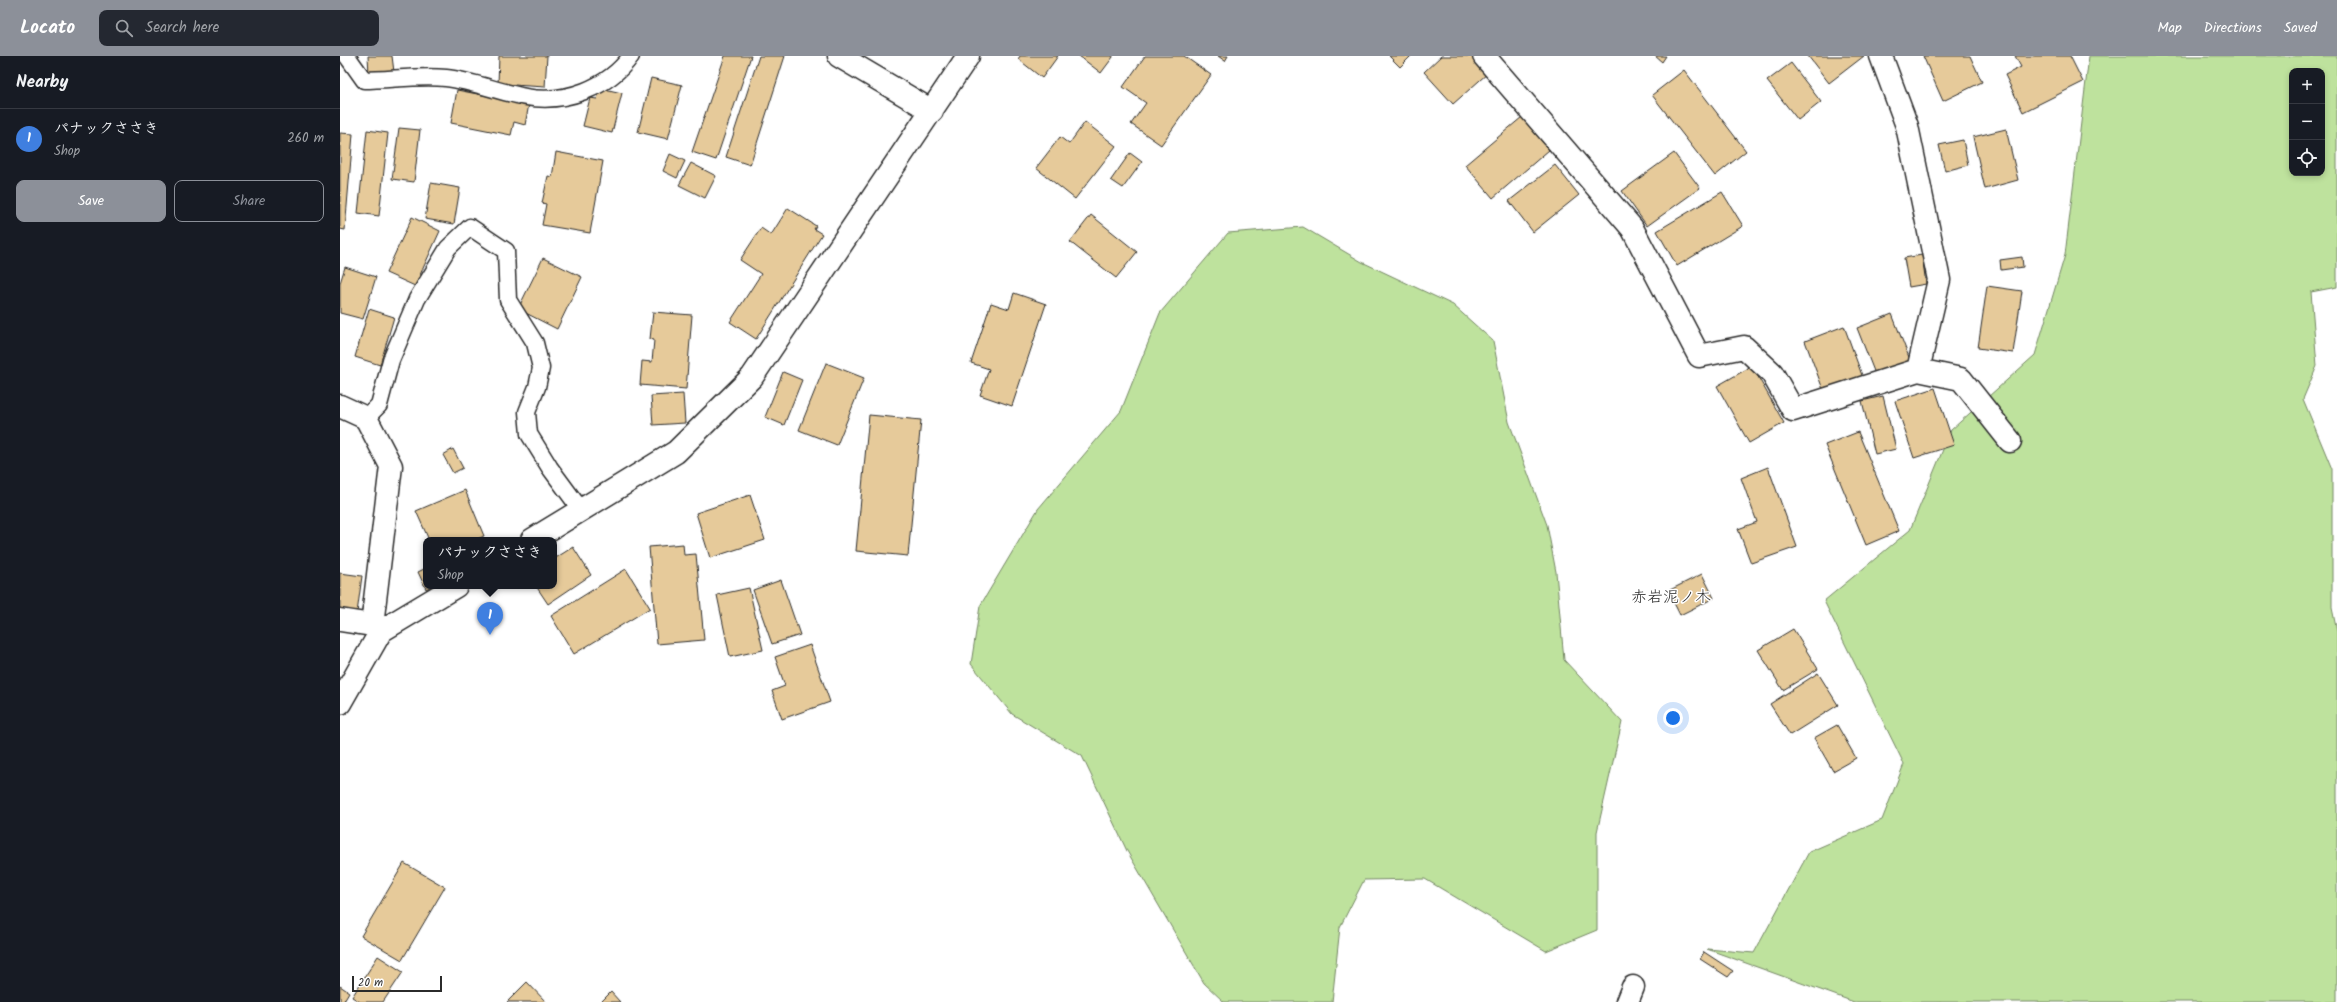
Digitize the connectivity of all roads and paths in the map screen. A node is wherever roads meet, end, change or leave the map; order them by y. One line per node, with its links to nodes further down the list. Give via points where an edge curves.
1 (347, 56): 2 (lane, via 364,80 446,78 528,97 565,97 595,88 622,69)
2 (631, 56)
3 (839, 56): 7 (street)
4 (968, 56): 7 (street)
5 (1484, 56): 8 (street, via 1632,228 1699,356 1744,346 1772,373 1793,410)
6 (1881, 56): 8 (street, via 1907,126 1938,280)
7 (932, 111): 12 (street, via 752,377 676,452)
8 (1918, 370): 11 (street, via 1960,379)
9 (340, 406): 10 (street)
10 (366, 418): 12 (lane, via 379,405 391,360 417,299 448,248 470,227 506,251 508,300 535,343 541,368 538,387 527,412 529,434); 16 (street, via 391,466)
11 (2010, 441)
12 (581, 510): 13 (street)
13 (537, 537)
14 (450, 589): 16 (street)
15 (340, 620): 16 (street)
16 (377, 628): 17 (street)
17 (340, 703)

